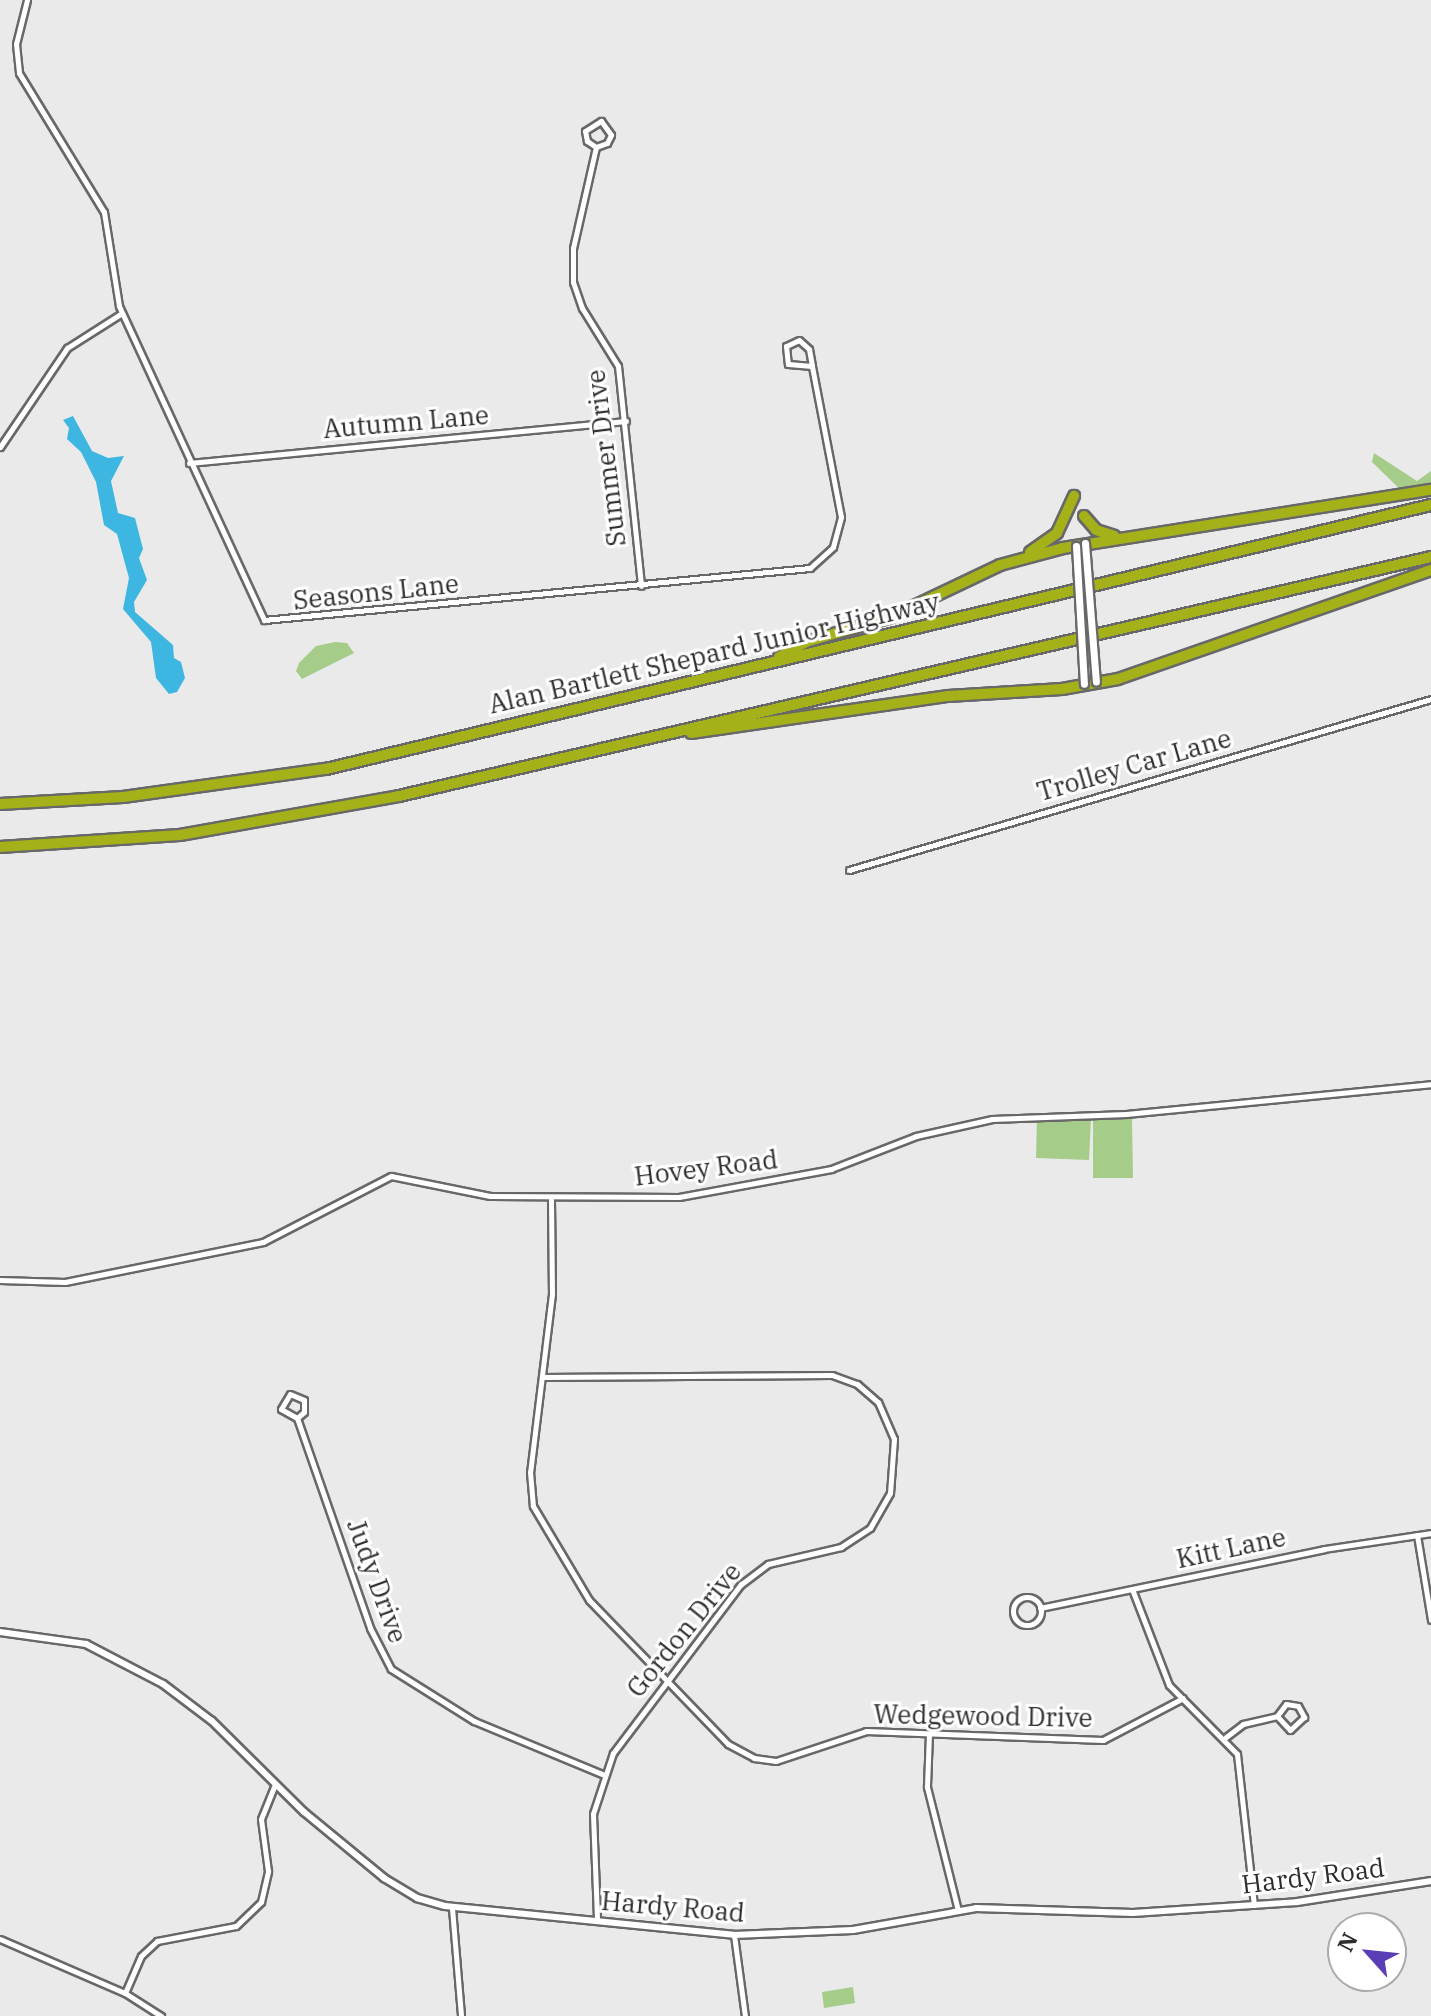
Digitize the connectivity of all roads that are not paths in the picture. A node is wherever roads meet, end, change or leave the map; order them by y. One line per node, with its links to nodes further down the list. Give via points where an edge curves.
1 (27, 0): 3 (street, Seasons Lane, via 16,44 19,73 104,212 112,280)
2 (596, 147): 2 (street, Summer Drive, via 605,145 611,135 601,121 585,131 587,141); 5 (street, Summer Drive, via 575,234 573,282 582,308 618,366)
3 (122, 313): 6 (street, via 67,348); 7 (street, Seasons Lane)
4 (812, 366): 4 (street, via 788,364 786,346 804,342); 17 (street, Seasons Lane, via 841,517 829,553 798,572)
5 (626, 421): 7 (street, Autumn Lane); 17 (street, Summer Drive)
6 (0, 447)
7 (189, 463): 17 (street, Seasons Lane, via 264,620)
8 (1431, 490): 12 (highway)
9 (1074, 496): 15 (highway, via 1057,533)
10 (1431, 505): 18 (highway, Alan Bartlett Shepard Junior Highway)
11 (1084, 516): 12 (highway, via 1096,530)
12 (1124, 536): 13 (highway)
13 (1080, 544): 15 (highway); 19 (main road, bridge)
14 (1431, 557): 21 (highway)
15 (1015, 561): 18 (highway, via 891,617 806,642)
16 (1431, 570): 19 (highway, via 1162,666)
17 (641, 586)
18 (769, 662): 22 (highway, Alan Bartlett Shepard Junior Highway, via 326,769 123,797)
19 (1090, 683): 21 (highway, via 948,696 713,733)
20 (1431, 699): 24 (street, Trolley Car Lane)
21 (681, 732): 23 (highway, via 399,796 180,835)
22 (0, 804)
23 (0, 847)
24 (849, 870)
25 (1431, 1084): 26 (street, Hovey Road, via 1126,1114 992,1119 916,1136 831,1169 739,1188 663,1198)
26 (551, 1200): 27 (street, Hovey Road, via 464,1194 391,1176 263,1242 56,1284); 28 (street, Wedgewood Drive, via 552,1294)
27 (0, 1280)
28 (543, 1377): 36 (street, Wedgewood Drive, via 530,1472 536,1516 589,1600); 36 (street, Gordon Drive, via 832,1375 868,1393 891,1426 893,1480 885,1506 870,1528 841,1547 781,1559 757,1571 732,1595)
29 (297, 1418): 29 (street, Judy Drive, via 304,1412 304,1400 290,1394 281,1409); 41 (street, Judy Drive, via 370,1628 391,1669 474,1721)
30 (1431, 1533): 31 (street, Kitt Lane)
31 (1417, 1535): 32 (street, Kitt Lane); 34 (street)
32 (1132, 1589): 33 (street, Kitt Lane); 37 (street, via 1159,1668)
33 (1040, 1608): 33 (street, Kitt Lane, via 1032,1598 1023,1598 1014,1607 1014,1616 1020,1623 1033,1623)
34 (1431, 1620)
35 (0, 1632): 42 (street, Hardy Road, via 109,1652 196,1708)
36 (668, 1680): 39 (street, Wedgewood Drive, via 728,1744 765,1761 789,1761 866,1731); 41 (street, Gordon Drive)
37 (1183, 1698): 39 (street, Wedgewood Drive, via 1103,1740); 40 (street)
38 (1277, 1716): 38 (street, via 1290,1730 1304,1717 1291,1703); 40 (street, via 1243,1724)
39 (929, 1734): 46 (street, via 927,1787)
40 (1226, 1737): 44 (street, via 1239,1761)
41 (602, 1774): 47 (street, Gordon Drive, via 593,1814)
42 (275, 1784): 45 (street, Hardy Road, via 395,1886); 50 (street, via 261,1819 268,1871 261,1902 236,1926 157,1941 141,1956)
43 (1431, 1881): 44 (street, Hardy Road)
44 (1254, 1905): 46 (street, Hardy Road, via 1133,1913 1024,1906)
45 (452, 1908): 47 (street, Hardy Road); 52 (street)
46 (958, 1910): 48 (street, Hardy Road, via 853,1930)
47 (597, 1920): 48 (street, Hardy Road)
48 (734, 1935): 53 (street)
49 (0, 1939): 50 (street)
50 (125, 1993): 51 (street)
51 (161, 2016)
52 (461, 2016)
53 (745, 2016)

